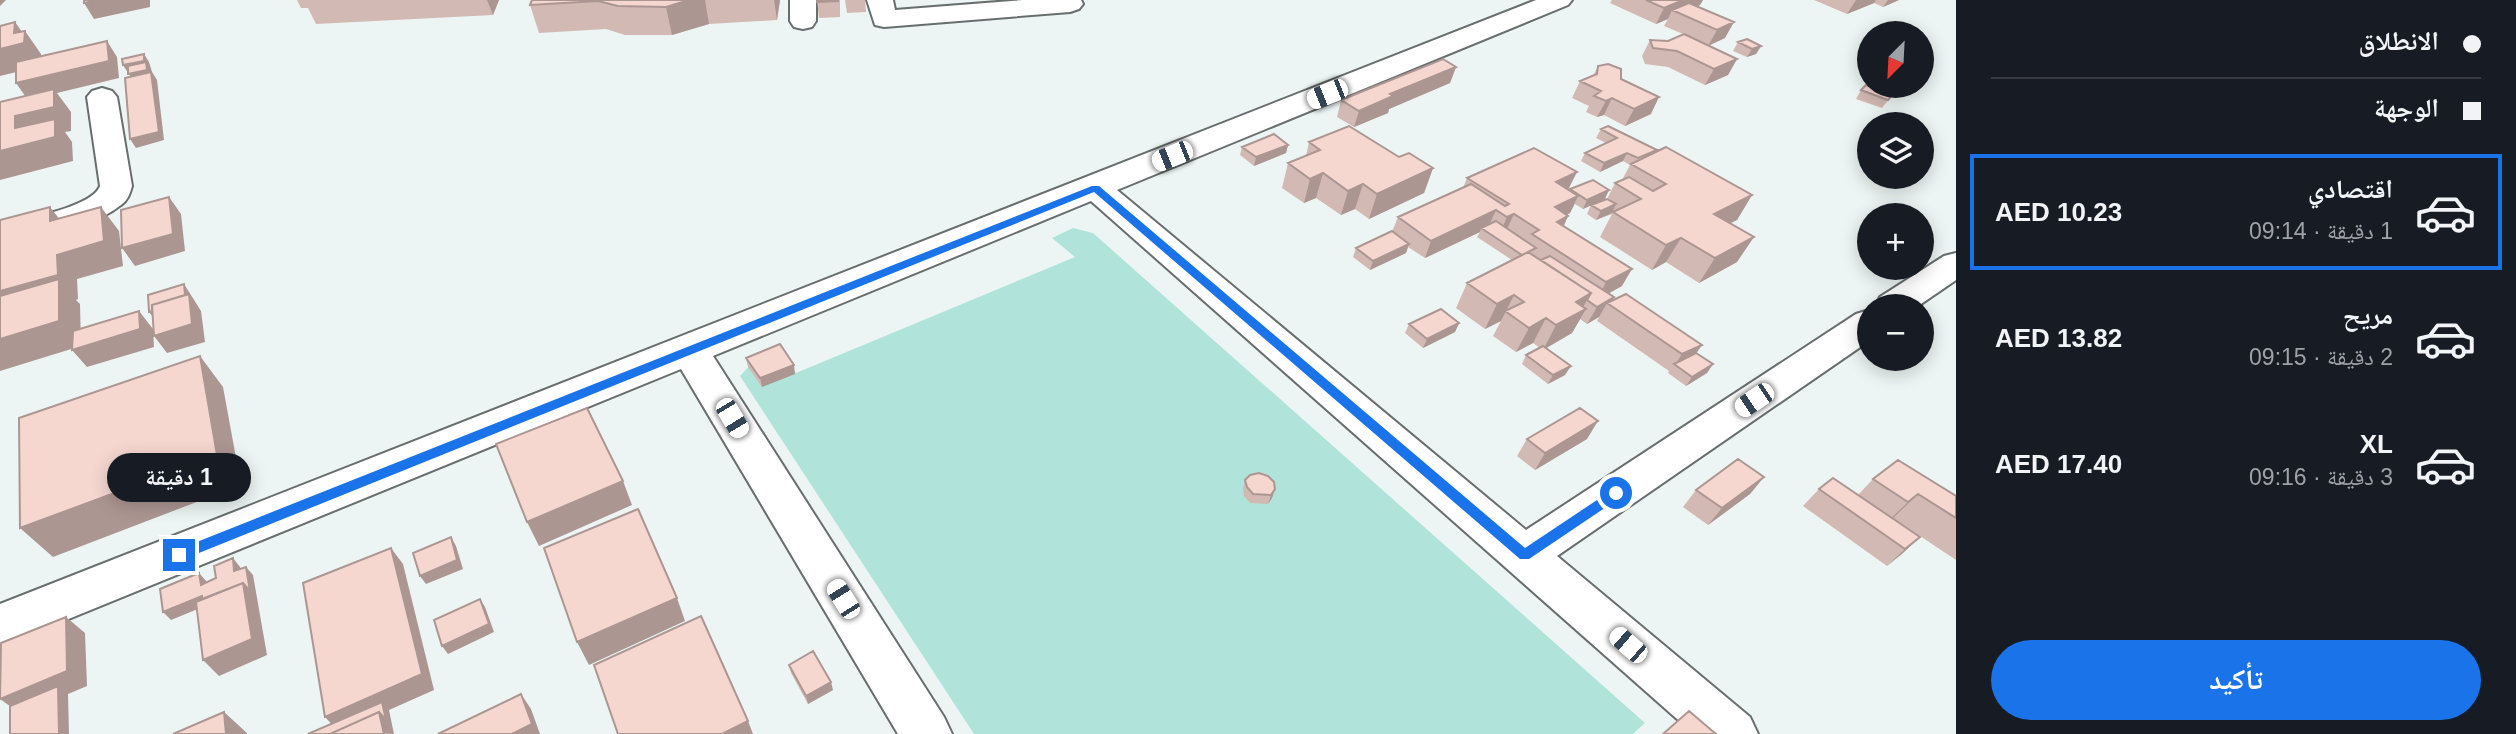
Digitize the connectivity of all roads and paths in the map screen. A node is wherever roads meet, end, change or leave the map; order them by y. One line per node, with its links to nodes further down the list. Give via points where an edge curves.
1 (880, 0): 4 (street, via 884,19 1070,4)
2 (910, 0): 3 (street)
3 (932, 0)
4 (1068, 0)
5 (1559, 0): 7 (street)
6 (102, 97): 8 (street, via 116,186 112,197 85,213)
7 (1095, 188): 12 (street); 13 (street)
8 (0, 236)
9 (1956, 264): 10 (street)
10 (1912, 294)
11 (1857, 331): 13 (street)
12 (690, 351): 14 (street); 15 (street)
13 (1524, 555): 16 (street)
14 (0, 626)
15 (926, 734)
16 (1732, 734)

